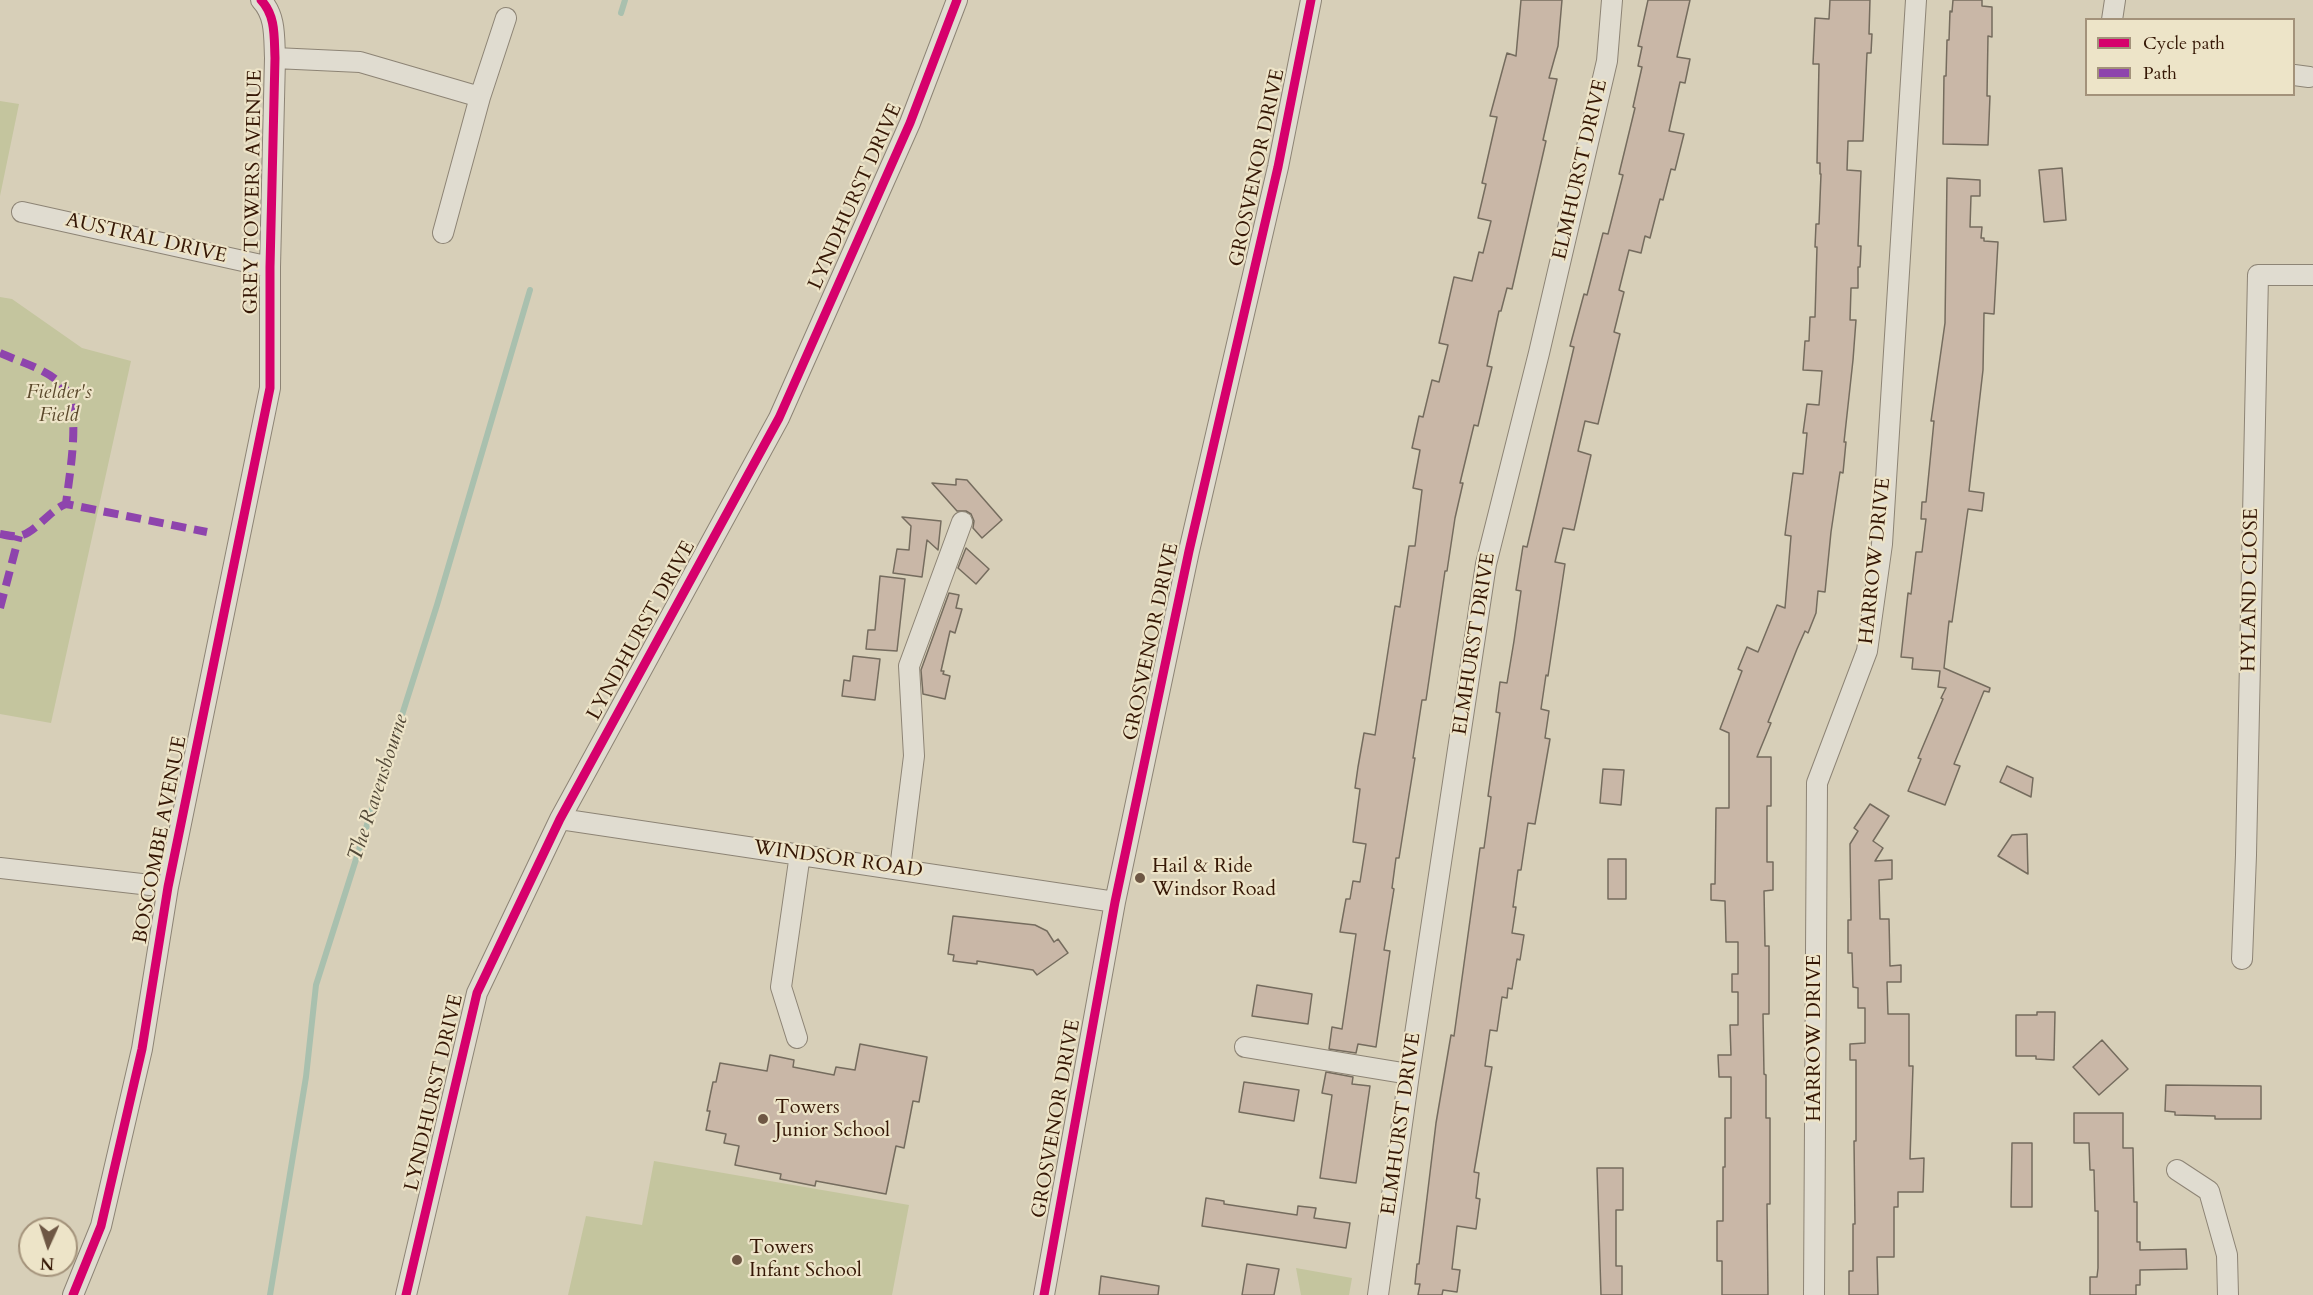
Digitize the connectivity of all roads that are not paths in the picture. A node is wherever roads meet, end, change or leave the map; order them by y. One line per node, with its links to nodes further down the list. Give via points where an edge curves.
1 (261, 0): 9 (street, GREY TOWERS AVENUE, via 270,10)
2 (957, 0): 17 (street, LYNDHURST DRIVE, via 910,123 779,417)
3 (1311, 0): 22 (street, GROSVENOR DRIVE, via 1278,166 1192,540)
4 (1612, 0): 26 (street, ELMHURST DRIVE, via 1607,61 1486,564)
5 (1916, 0): 32 (street, HARROW DRIVE, via 1882,544 1867,651 1817,783)
6 (2115, 0): 8 (street)
7 (506, 18): 10 (street)
8 (2112, 18)
9 (275, 58): 10 (street, via 360,62); 13 (street, GREY TOWERS AVENUE)
10 (480, 97): 12 (street)
11 (22, 212): 13 (street, AUSTRAL DRIVE)
12 (444, 233)
13 (270, 267): 15 (street, GREY TOWERS AVENUE)
14 (2313, 275): 23 (street, HYLAND CLOSE, via 2258,275)
15 (270, 388): 21 (street, BOSCOMBE AVENUE)
16 (962, 522): 20 (street, via 909,666 914,756)
17 (560, 819): 18 (street, WINDSOR ROAD); 29 (street, LYNDHURST DRIVE, via 477,993)
18 (800, 854): 20 (street, WINDSOR ROAD); 24 (street, via 780,987)
19 (0, 868): 21 (street)
20 (900, 869): 22 (street, WINDSOR ROAD)
21 (168, 886): 28 (street, BOSCOMBE AVENUE, via 142,1049 122,1140 101,1226)
22 (1115, 902): 30 (street, GROSVENOR DRIVE)
23 (2242, 959)
24 (796, 1038)
25 (1245, 1047): 26 (street)
26 (1409, 1074): 31 (street, ELMHURST DRIVE)
27 (2177, 1170): 33 (street, via 2209,1191 2227,1255)
28 (73, 1295)
29 (406, 1295)
30 (1044, 1295)
31 (1378, 1295)
32 (1814, 1295)
33 (2228, 1295)

